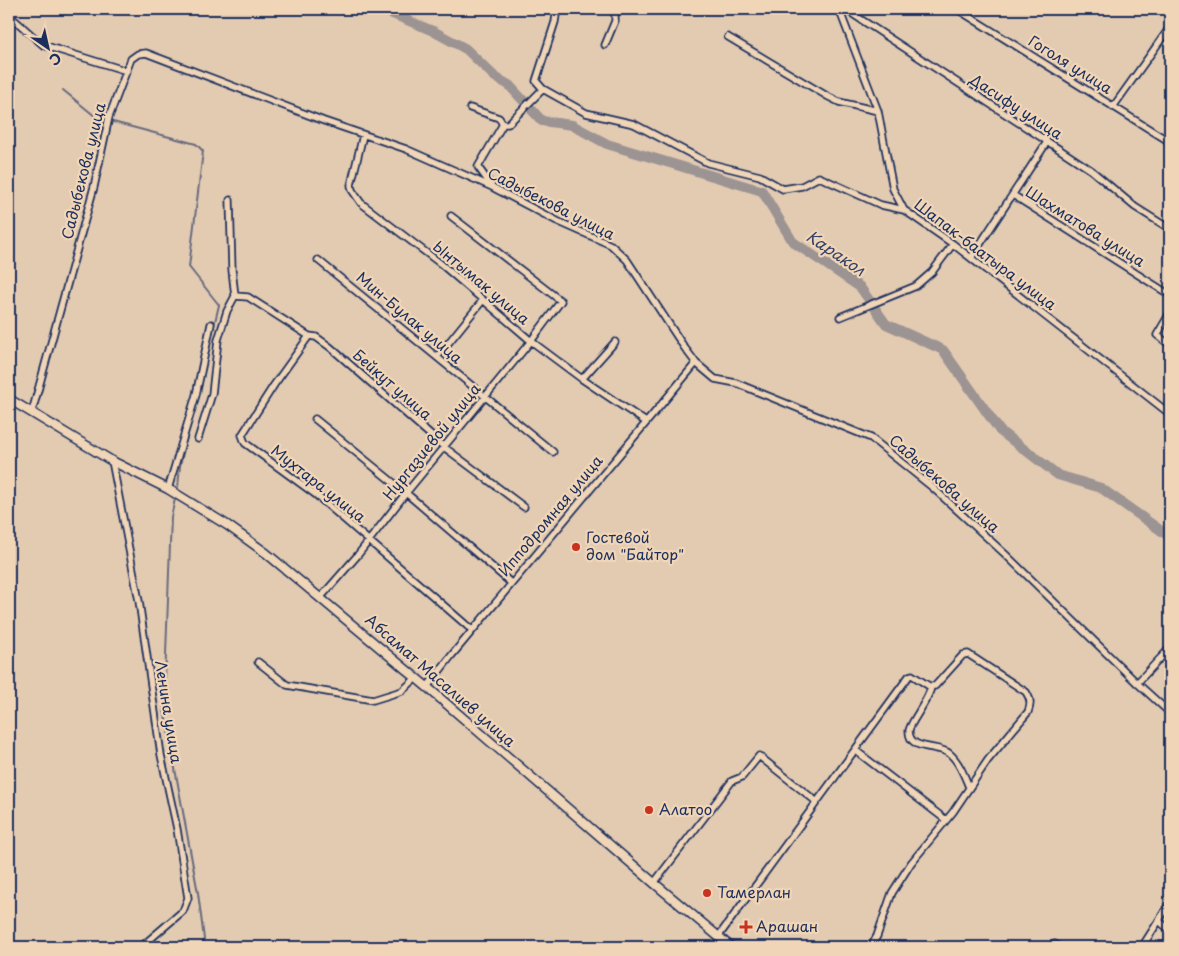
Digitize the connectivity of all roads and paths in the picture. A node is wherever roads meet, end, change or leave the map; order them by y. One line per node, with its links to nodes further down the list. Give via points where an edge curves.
1 (557, 9): 11 (street, via 556,22 536,81)
2 (615, 9): 9 (street)
3 (838, 9): 14 (street, Шапак-баатыра улица)
4 (845, 9): 17 (street, Дасифу улица)
5 (957, 9): 12 (street, Гоголя улица)
6 (9, 15): 10 (street, via 43,45)
7 (1170, 27): 12 (street)
8 (728, 37): 14 (street, via 839,102)
9 (605, 45)
10 (126, 71): 16 (street, Садыбекова улица, via 131,59 146,53); 45 (street, Садыбекова улица, via 109,117 94,187)
11 (543, 89): 15 (street, via 508,124); 24 (street, via 586,113 634,124 708,163 760,176 783,188 802,186 819,177 881,205)
12 (1113, 106): 18 (street, Гоголя улица)
13 (470, 108): 15 (street, via 499,118)
14 (878, 111): 24 (street, Шапак-баатыра улица, via 893,189)
15 (503, 124): 19 (street)
16 (364, 135): 20 (street, Садыбекова улица, via 406,149); 32 (street, Ынтымак улица, via 350,185 361,203)
17 (1047, 142): 22 (street); 26 (street, Дасифу улица, via 1091,170 1135,208)
18 (1170, 142)
19 (478, 167): 20 (street); 21 (street)
20 (466, 176): 21 (street, Садыбекова улица)
21 (492, 187): 41 (street, Садыбекова улица, via 556,221 611,245 627,260)
22 (1013, 195): 28 (street); 30 (street, Шахматова улица)
23 (230, 200): 31 (street)
24 (904, 210): 27 (street, Шапак-баатыра улица)
25 (452, 216): 37 (street, Нургазиевой улица, via 561,301)
26 (1170, 229)
27 (953, 244): 28 (street, Шапак-баатыра улица); 34 (street, via 932,272 916,286)
28 (971, 258): 46 (street, Шапак-баатыра улица)
29 (318, 260): 40 (street, Мин-Булак улица)
30 (1170, 295)
31 (235, 296): 36 (street, Бейкут улица, via 248,297); 49 (street, via 218,340 212,394)
32 (482, 300): 37 (street, Ынтымак улица); 40 (street)
33 (1170, 313): 39 (street, via 1157,335)
34 (840, 317)
35 (211, 324): 53 (street, via 196,395)
36 (308, 336): 50 (street, Бейкут улица, via 316,337 330,347); 56 (street, Мухтара улица, via 242,435 246,444 315,494)
37 (531, 341): 42 (street, Ынтымак улица); 44 (street, Нургазиевой улица)
38 (615, 342): 42 (street)
39 (1170, 345)
40 (437, 357): 44 (street, Мин-Булак улица)
41 (696, 363): 48 (street, Ипподромная улица); 63 (street, Садыбекова улица, via 715,379 736,383 871,438 932,487 1005,554)
42 (582, 379): 48 (street, Ынтымак улица)
43 (9, 398): 45 (street, Абсамат Масалиев улица)
44 (485, 398): 50 (street, Нургазиевой улица); 51 (street, Мин-Булак улица)
45 (32, 412): 52 (street, Абсамат Масалиев улица)
46 (1170, 414)
47 (315, 418): 54 (street)
48 (646, 422): 57 (street, Ипподромная улица)
49 (198, 439)
50 (444, 447): 54 (street, Нургазиевой улица); 55 (street, Бейкут улица)
51 (553, 452)
52 (112, 461): 53 (street, Абсамат Масалиев улица); 76 (street, Ленина улица, via 139,601 161,755 188,898 183,911)
53 (168, 489): 58 (street, Абсамат Масалиев улица, via 227,525)
54 (406, 493): 56 (street, Нургазиевой улица); 57 (street)
55 (524, 507)
56 (368, 540): 58 (street, Нургазиевой улица); 59 (street, Мухтара улица)
57 (511, 583): 59 (street, Ипподромная улица)
58 (321, 597): 62 (street, Абсамат Масалиев улица)
59 (472, 630): 64 (street, Ипподромная улица)
60 (1170, 648): 63 (street)
61 (258, 662): 62 (street, via 287,685 373,700 402,691)
62 (416, 678): 64 (street, Абсамат Масалиев улица)
63 (1137, 683): 66 (street, Садыбекова улица)
64 (427, 687): 71 (street, Абсамат Масалиев улица)
65 (931, 687): 67 (street, via 909,676); 68 (street, via 909,729 910,736 921,746 938,747 950,754 960,767); 68 (street, via 938,685 963,655 968,654 1026,692 1030,698 1028,712)
66 (1170, 713)
67 (855, 750): 69 (street); 70 (street)
68 (968, 787): 70 (street)
69 (816, 802): 71 (street, via 759,756 742,777 732,782); 75 (street)
70 (946, 820): 78 (street, via 910,863 892,894)
71 (654, 883): 75 (street, Абсамат Масалиев улица)
72 (1170, 903): 73 (street)
73 (1159, 920): 74 (street); 79 (street)
74 (1170, 930)
75 (718, 937): 77 (street, Абсамат Масалиев улица)
76 (141, 947)
77 (731, 947)
78 (871, 947)
79 (1142, 947)

